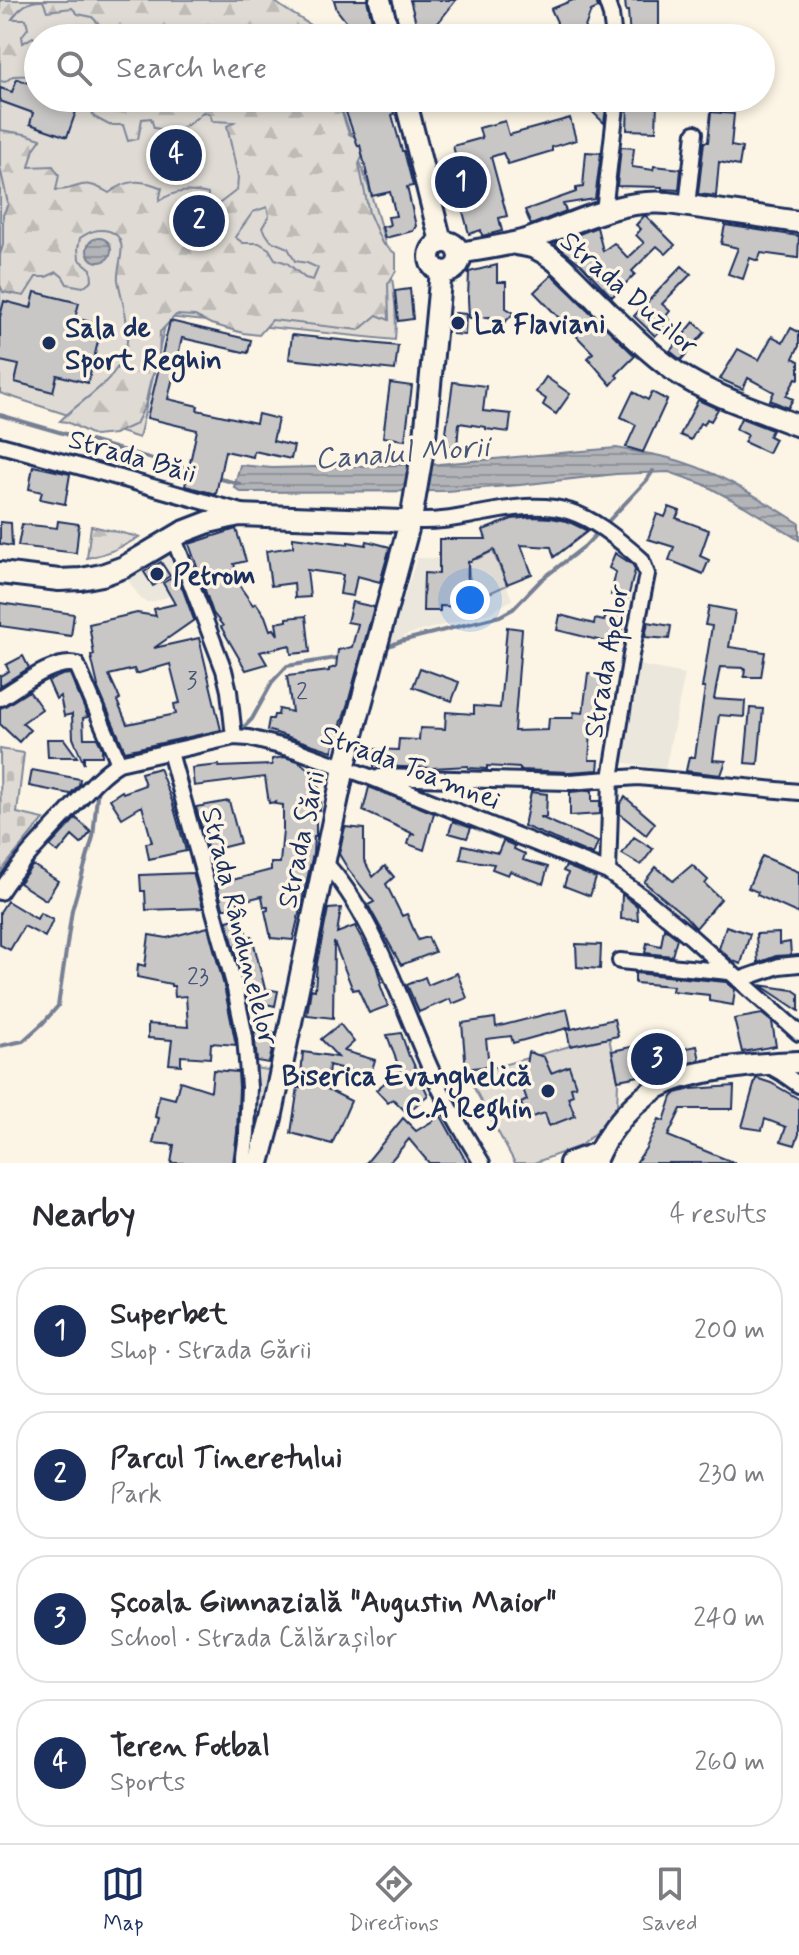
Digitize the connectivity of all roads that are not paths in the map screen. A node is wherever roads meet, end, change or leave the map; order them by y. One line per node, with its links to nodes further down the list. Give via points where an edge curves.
1 (380, 0): 3 (main road)
2 (606, 0): 4 (street)
3 (386, 24)
4 (612, 24)
5 (408, 112): 11 (main road)
6 (615, 112): 9 (street)
7 (695, 133): 8 (street)
8 (687, 206): 9 (main road, via 630,203); 10 (main road)
9 (604, 211): 12 (main road)
10 (799, 222)
11 (441, 242): 13 (main road, via 452,244); 14 (main road, via 430,258)
12 (512, 244): 13 (main road); 15 (main road, Strada Duzilor, via 532,247 559,264 679,374)
13 (459, 253): 14 (main road, via 455,268)
14 (441, 271): 18 (main road, Strada Sării)
15 (799, 426)
16 (0, 445): 17 (street, Strada Băii)
17 (252, 515): 18 (main road); 19 (main road)
18 (411, 517): 25 (main road, Strada Sării); 28 (street, Strada Apelor, via 443,521 549,506 593,521 641,559 647,574)
19 (173, 536): 20 (main road, via 102,575 48,580); 22 (street, via 224,670)
20 (0, 573)
21 (0, 698): 24 (street, via 55,666 77,665)
22 (242, 738): 23 (street, Strada Toamnei); 25 (street, Strada Toamnei)
23 (172, 757): 24 (street, Strada Toamnei); 42 (street, Strada Rândunelelor, via 245,1037 249,1087)
24 (119, 763): 33 (street, Strada Toamnei, via 74,804)
25 (344, 768): 26 (street, Strada Toamnei); 31 (main road, Strada Sării)
26 (370, 777): 27 (street); 30 (street, Strada Toamnei)
27 (447, 777): 28 (street, via 569,782); 30 (street)
28 (611, 778): 29 (street); 32 (street, Strada Apelor)
29 (799, 792)
30 (442, 806): 32 (street, Strada Toamnei)
31 (323, 861): 43 (main road, Strada Sării); 44 (street, via 342,881 377,944 433,1075)
32 (608, 872): 36 (street, Strada Toamnei)
33 (0, 892)
34 (620, 961): 36 (street)
35 (799, 964): 36 (street)
36 (734, 976): 37 (street, Strada Toamnei)
37 (799, 1033)
38 (799, 1062): 39 (main road)
39 (766, 1064): 40 (street); 41 (main road, via 669,1082 627,1114)
40 (799, 1085)
41 (596, 1158): 45 (main road)
42 (243, 1163)
43 (259, 1163)
44 (482, 1163)
45 (570, 1163)

